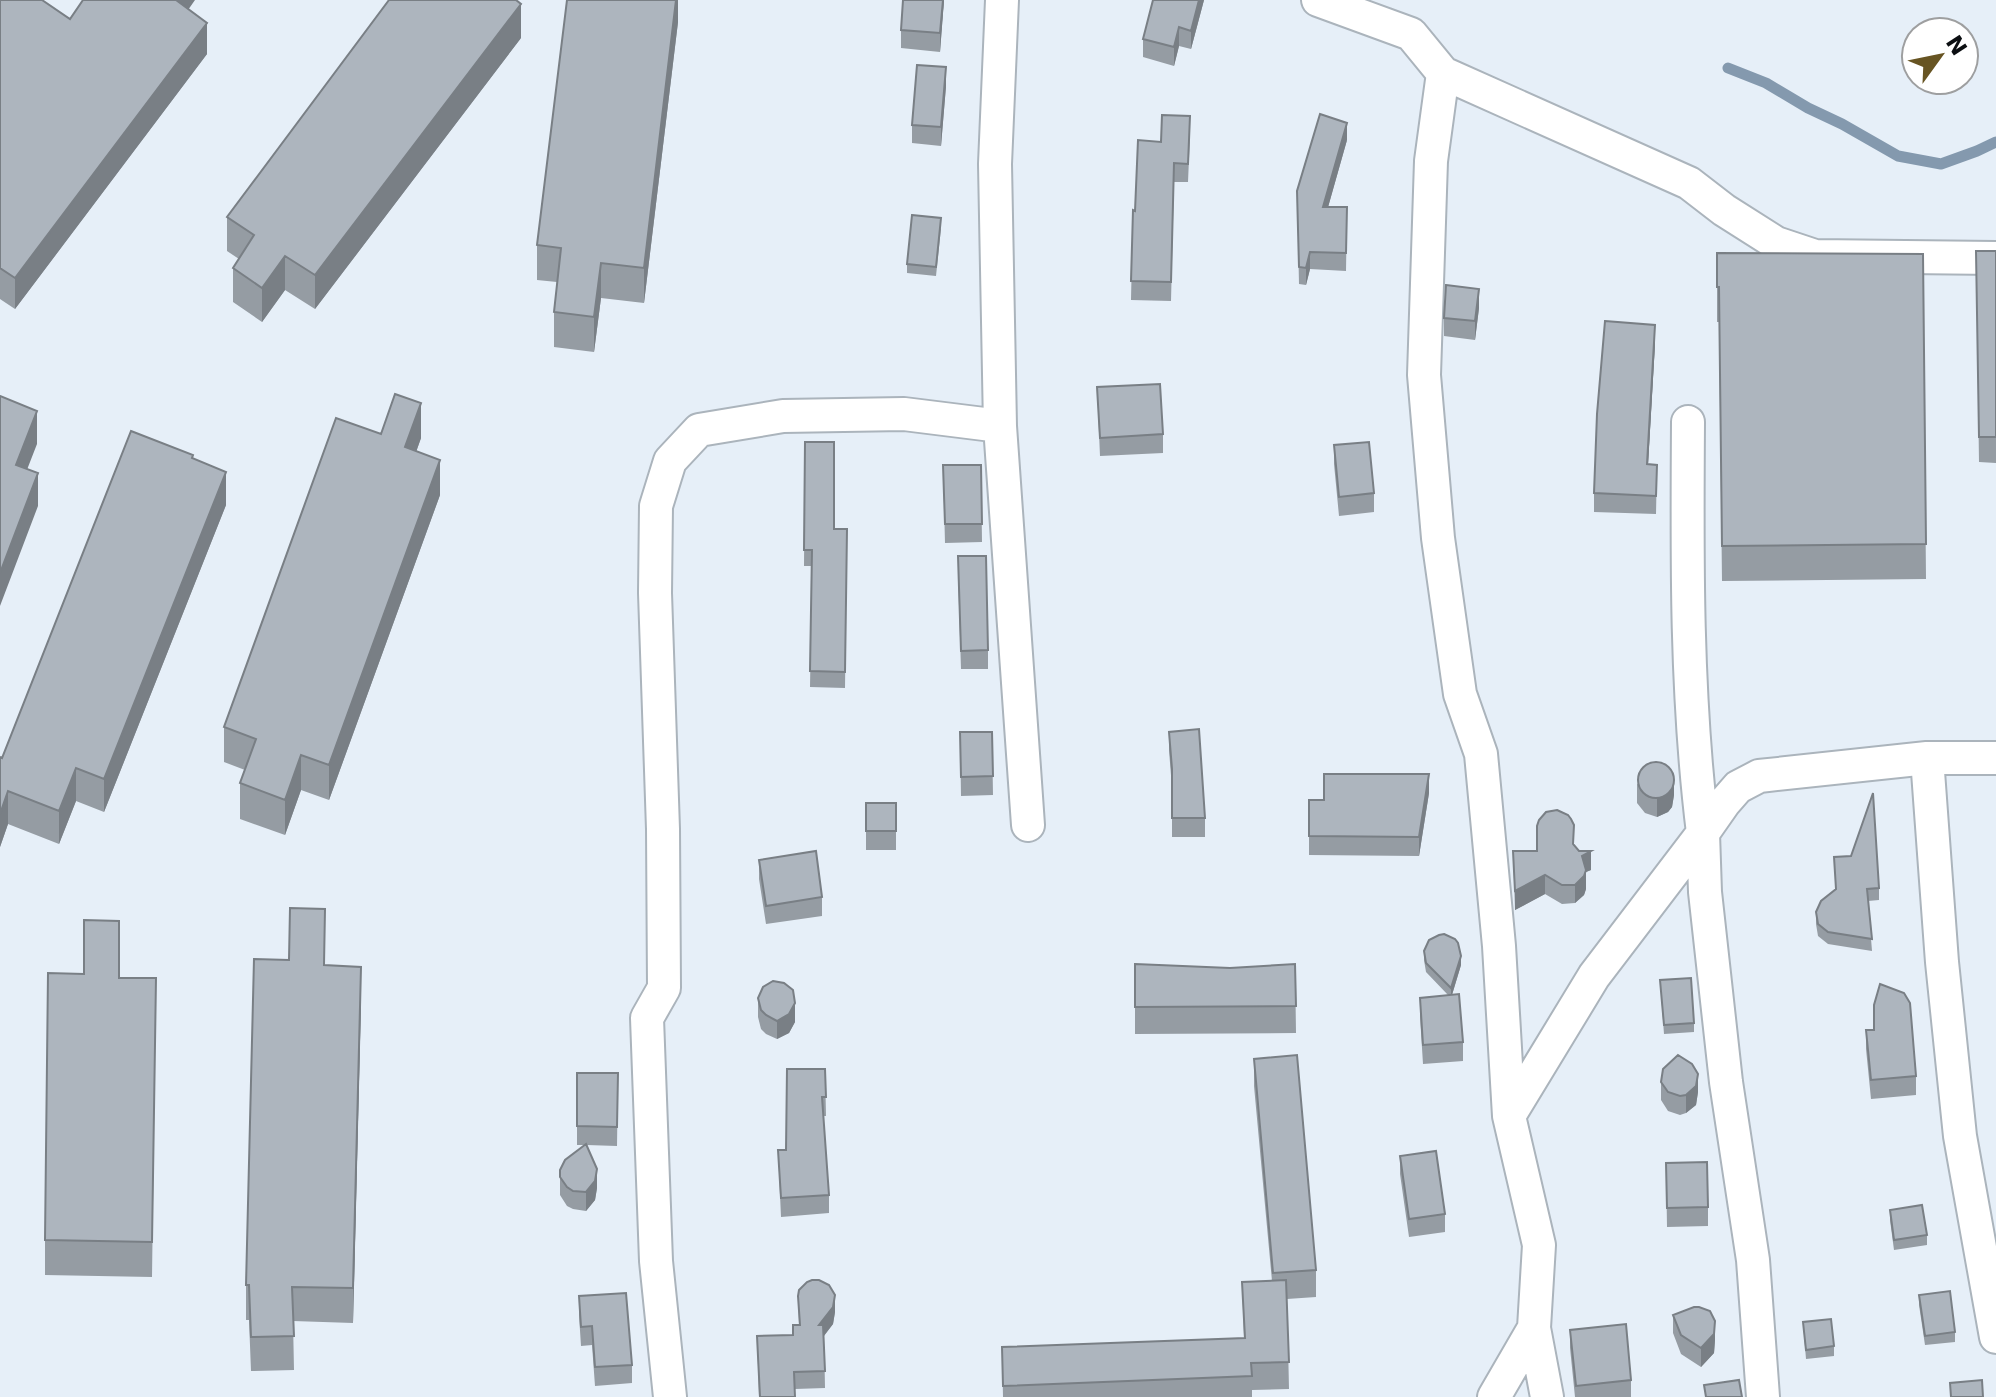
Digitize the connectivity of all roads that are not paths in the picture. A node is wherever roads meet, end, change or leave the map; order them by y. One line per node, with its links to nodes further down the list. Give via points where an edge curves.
1 (1002, 0): 6 (street, via 995,164)
2 (1318, 0): 3 (street, via 1411,34)
3 (1443, 73): 4 (street, via 1689,183 1776,243 1815,256); 11 (street, via 1431,161 1424,375 1438,538 1460,694 1481,754)
4 (1996, 258)
5 (1688, 422): 10 (street, via 1687,604)
6 (1000, 426): 9 (street); 14 (street, via 904,414 783,416 699,430 670,461 656,506 655,535 664,988 647,1018 656,1261)
7 (1927, 758): 8 (street); 10 (street, via 1759,776 1738,787); 13 (street, via 1960,1136)
8 (1996, 758)
9 (1028, 825)
10 (1703, 833): 11 (street, via 1594,976); 17 (street, via 1726,1082 1753,1260)
11 (1509, 1116): 12 (street, via 1539,1245)
12 (1534, 1328): 15 (street); 16 (street)
13 (1996, 1337)
14 (670, 1397)
15 (1494, 1397)
16 (1547, 1397)
17 (1763, 1397)

